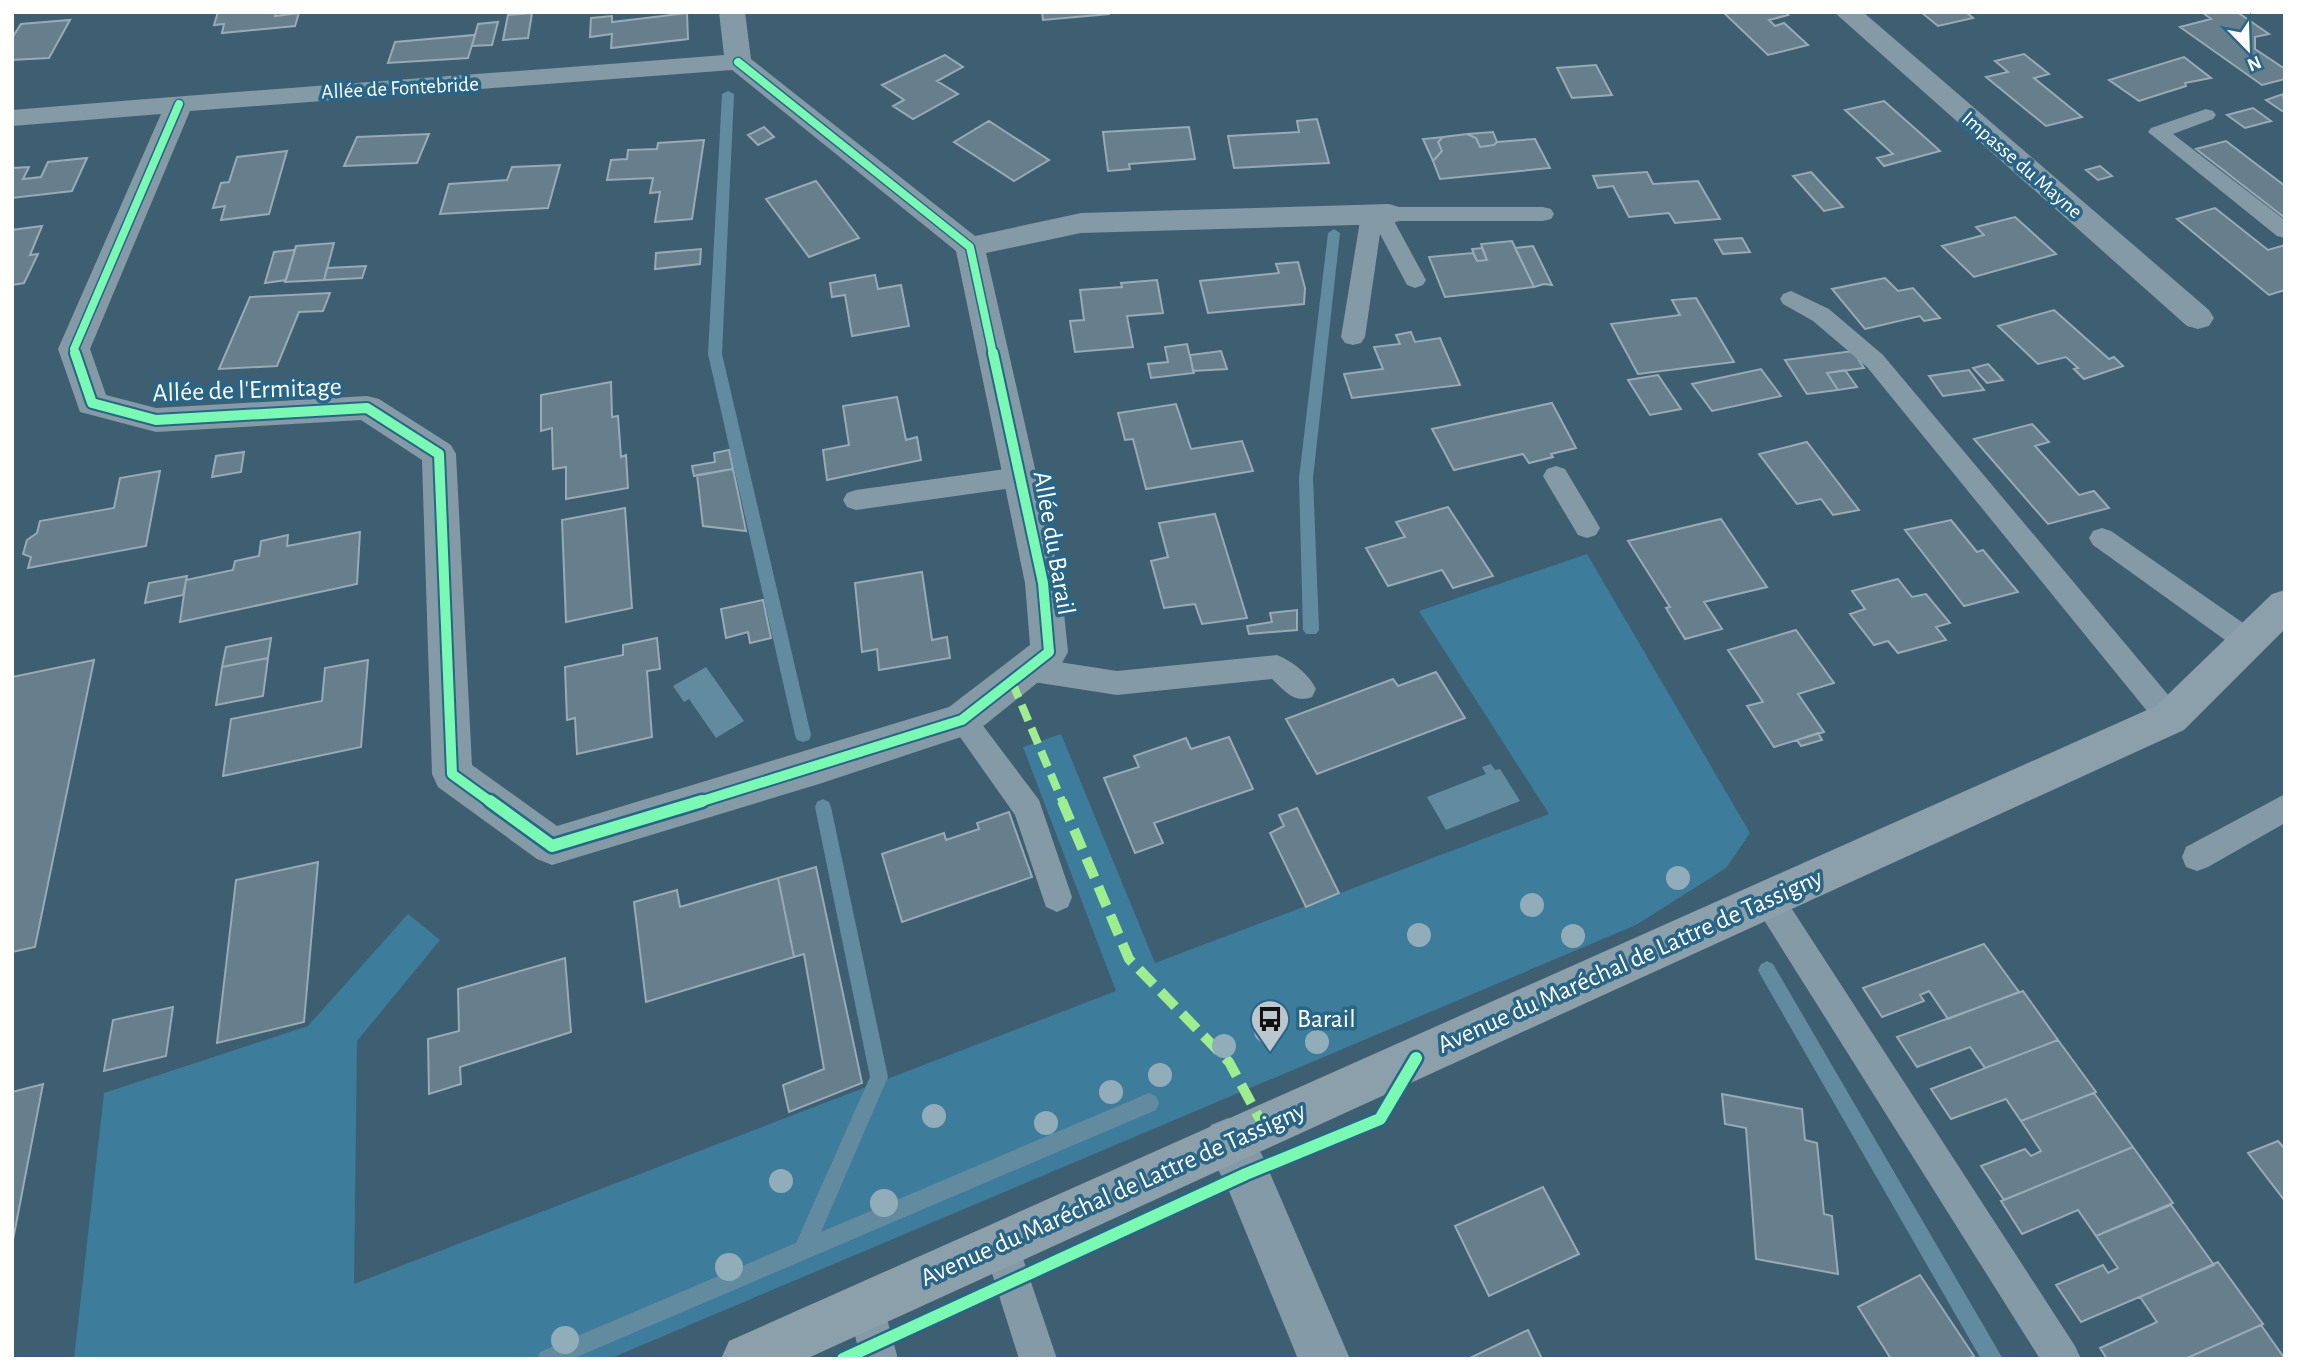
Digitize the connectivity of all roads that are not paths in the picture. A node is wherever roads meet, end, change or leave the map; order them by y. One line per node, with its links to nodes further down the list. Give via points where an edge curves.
1 (732, 12): 3 (street)
2 (1847, 12): 13 (street, Impasse du Mayne)
3 (738, 62): 4 (street, Allée de Fontebride); 10 (street)
4 (179, 104): 6 (street, Allée de Fontebride); 27 (street, Allée de l'Ermitage, via 74,349 92,403 156,420 367,408 439,454 452,774)
5 (2206, 115): 9 (lane, via 2158,132)
6 (12, 118)
7 (1543, 214): 8 (lane)
8 (1372, 215): 10 (street, via 1082,223); 11 (lane); 14 (lane)
9 (2285, 230)
10 (970, 247): 16 (street, Allée du Barail)
11 (1415, 280)
12 (1791, 299): 24 (lane, via 1821,315 1875,361)
13 (2199, 318)
14 (1353, 337)
15 (1556, 476): 18 (lane)
16 (1020, 477): 17 (lane); 22 (street, Allée du Barail, via 1043,583 1049,652)
17 (856, 500)
18 (1587, 528)
19 (2102, 538): 21 (lane)
20 (2285, 605): 21 (main road, Avenue du Maréchal de Lattre de Tassigny)
21 (2249, 642): 24 (main road, Avenue du Maréchal de Lattre de Tassigny)
22 (1027, 670): 23 (lane, via 1116,683 1277,667); 25 (street, Allée du Barail)
23 (1302, 689)
24 (2170, 718): 30 (main road, Avenue du Maréchal de Lattre de Tassigny)
25 (962, 720): 27 (street, Allée du Barail); 29 (lane, via 1028,809)
26 (2285, 807): 28 (lane)
27 (552, 846)
28 (2197, 857)
29 (1057, 897)
30 (1768, 899): 31 (main road, Avenue du Maréchal de Lattre de Tassigny); 38 (lane)
31 (1228, 1142): 32 (main road, Avenue du Maréchal de Lattre de Tassigny); 37 (street, via 1246,1174)
32 (1001, 1245): 33 (main road, Avenue du Maréchal de Lattre de Tassigny); 36 (lane)
33 (867, 1306): 34 (main road, Avenue du Maréchal de Lattre de Tassigny); 35 (lane)
34 (768, 1349)
35 (879, 1359)
36 (1038, 1359)
37 (1324, 1359)
38 (2062, 1359)

